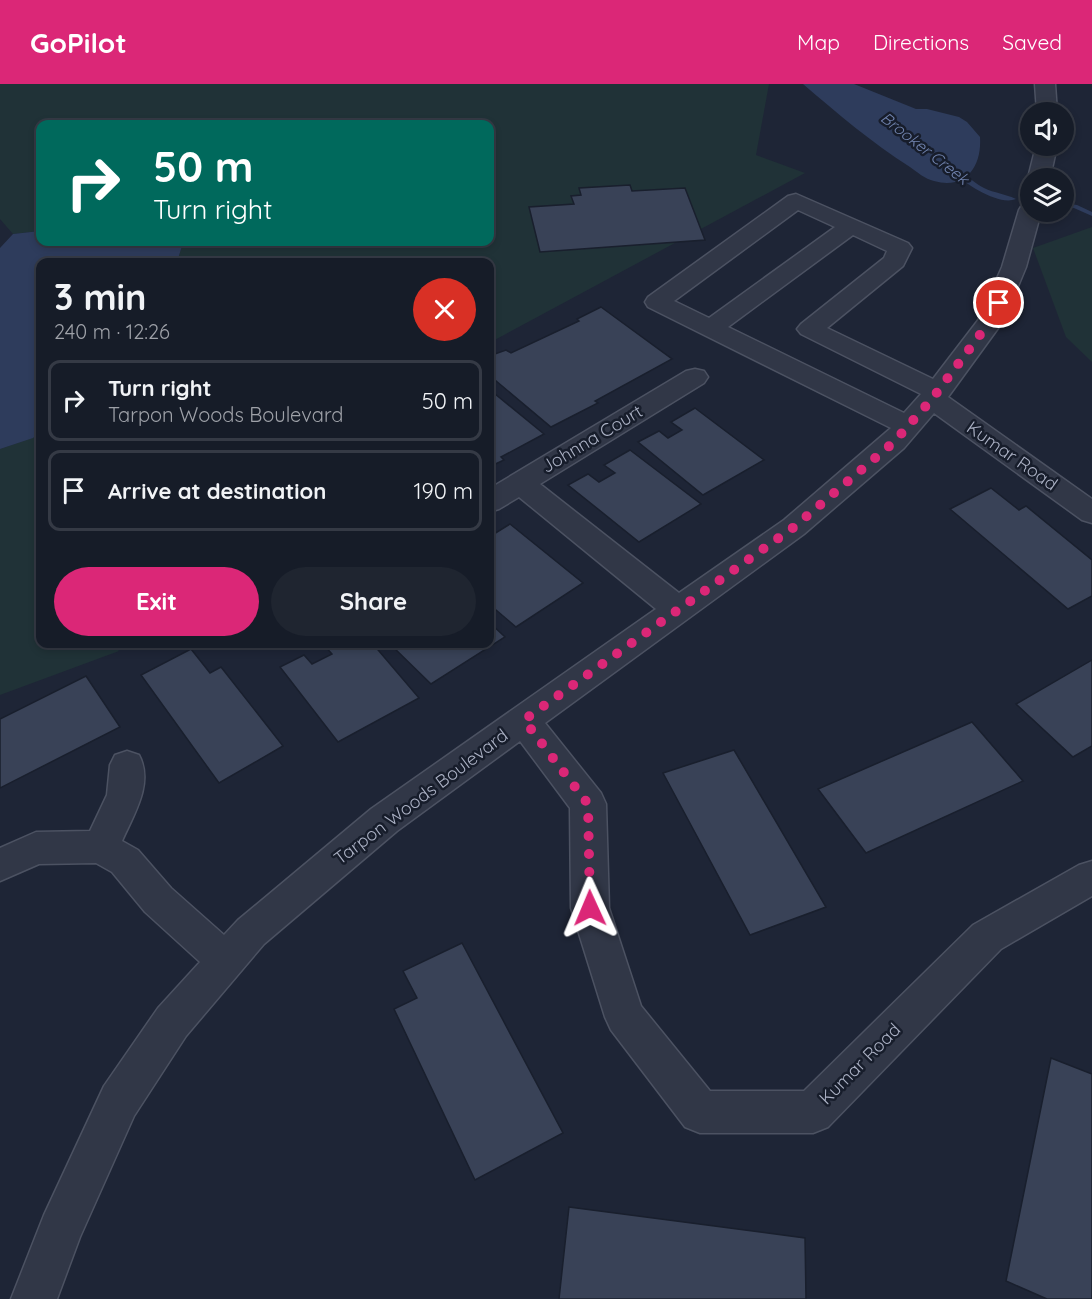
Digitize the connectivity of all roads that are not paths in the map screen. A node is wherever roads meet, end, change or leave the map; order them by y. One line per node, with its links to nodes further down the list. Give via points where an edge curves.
1 (1045, 84): 2 (street)
2 (1046, 102)
3 (1027, 222): 9 (street, Tarpon Woods Boulevard, via 1014,267 991,320)
4 (851, 226): 5 (street); 5 (street, via 796,201 657,302); 6 (street, via 900,248 894,261)
5 (711, 328): 7 (street)
6 (810, 329): 7 (street); 9 (street, Kumar Road)
7 (774, 359): 10 (street)
8 (695, 377): 11 (street, Johnna Court)
9 (935, 396): 10 (street, Tarpon Woods Boulevard); 13 (street, Kumar Road)
10 (908, 426): 14 (street, Tarpon Woods Boulevard, via 794,527)
11 (520, 483): 12 (street, Johnna Court); 14 (street)
12 (494, 499)
13 (1092, 513)
14 (679, 610): 15 (street, Tarpon Woods Boulevard)
15 (524, 720): 19 (street, Kumar Road, via 588,804 590,908 626,1017 700,1112 813,1112 987,937); 20 (street, Tarpon Woods Boulevard, via 384,820 250,932)
16 (127, 765): 17 (street, via 125,795)
17 (101, 847): 18 (street, via 36,848); 20 (street, via 125,861 158,900)
18 (0, 865)
19 (1092, 877)
20 (226, 961): 21 (street, Tarpon Woods Boulevard, via 172,1022 119,1101)
21 (34, 1299)

